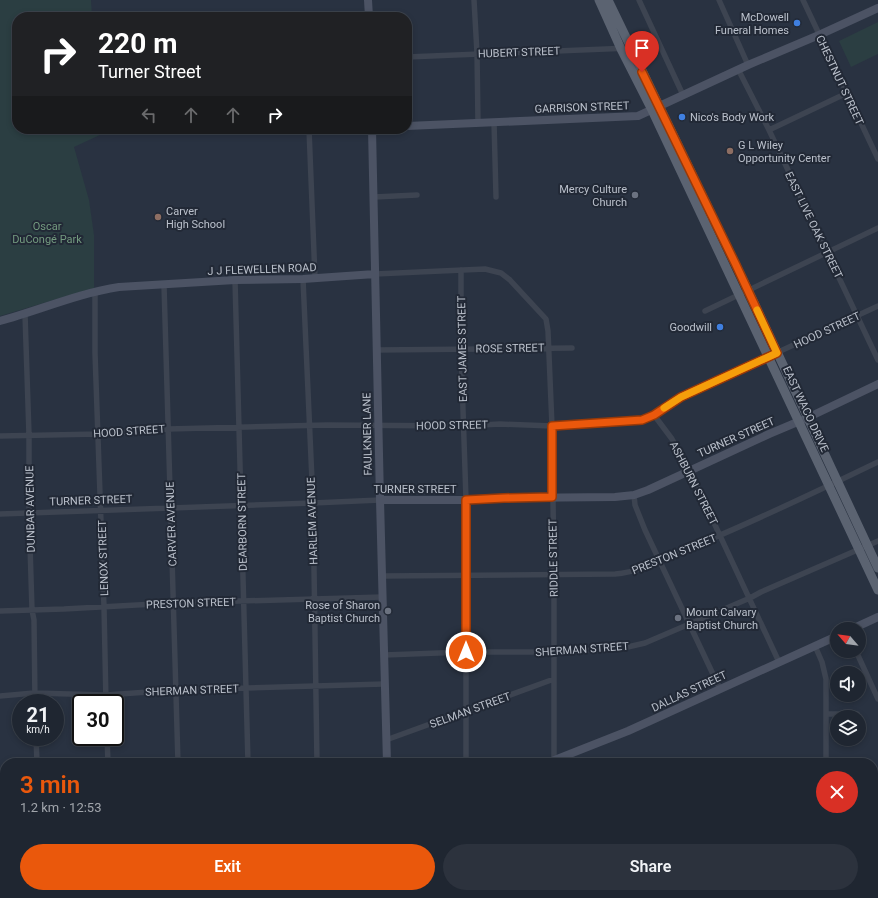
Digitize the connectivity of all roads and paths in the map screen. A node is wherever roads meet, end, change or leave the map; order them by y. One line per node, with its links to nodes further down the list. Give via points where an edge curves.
1 (368, 0): 9 (street)
2 (474, 0): 12 (street)
3 (599, 0): 11 (main road, EAST WACO DRIVE)
4 (608, 0): 11 (main road, EAST WACO DRIVE)
5 (639, 0): 17 (street)
6 (719, 0): 14 (street)
7 (803, 0): 10 (street, CHESTNUT STREET)
8 (878, 8): 10 (street, GARRISON STREET)
9 (369, 12)
10 (819, 35): 14 (street, GARRISON STREET); 16 (street, CHESTNUT STREET)
11 (626, 48): 12 (street, HUBERT STREET); 18 (main road, EAST WACO DRIVE)
12 (477, 54): 13 (street, HUBERT STREET); 20 (street)
13 (412, 57)
14 (748, 65): 15 (street, GARRISON STREET)
15 (738, 69): 17 (street, GARRISON STREET); 22 (street, EAST LIVE OAK STREET)
16 (847, 93): 22 (street); 25 (street, CHESTNUT STREET)
17 (683, 95): 18 (street, GARRISON STREET)
18 (656, 108): 19 (street, GARRISON STREET, via 631,117); 37 (main road, EAST WACO DRIVE); 40 (main road, EAST WACO DRIVE)
19 (494, 122): 20 (street, GARRISON STREET); 28 (street)
20 (478, 123): 21 (street, GARRISON STREET)
21 (412, 126)
22 (769, 130): 30 (street, EAST LIVE OAK STREET)
23 (309, 134): 33 (street)
24 (372, 134): 27 (street, FAULKNER LANE)
25 (878, 159)
26 (417, 195): 27 (street)
27 (374, 197): 32 (street, FAULKNER LANE)
28 (496, 197)
29 (878, 228): 30 (street)
30 (827, 253): 37 (street); 44 (street, EAST LIVE OAK STREET)
31 (461, 270): 32 (street, J J FLEWELLEN ROAD); 39 (street, J J FLEWELLEN ROAD, via 486,269 501,273); 49 (street, EAST JAMES STREET)
32 (374, 274): 33 (street, J J FLEWELLEN ROAD); 48 (street, FAULKNER LANE)
33 (315, 278): 34 (street, J J FLEWELLEN ROAD)
34 (303, 279): 35 (street, J J FLEWELLEN ROAD); 57 (street, HARLEM AVENUE)
35 (235, 280): 36 (street, J J FLEWELLEN ROAD); 60 (street, DEARBORN STREET)
36 (164, 285): 38 (street, J J FLEWELLEN ROAD, via 119,287); 61 (street, CARVER AVENUE)
37 (748, 290): 40 (street); 50 (main road, EAST WACO DRIVE)
38 (95, 292): 43 (street, J J FLEWELLEN ROAD); 62 (street, LENOX STREET)
39 (522, 293): 46 (street, RIDDLE STREET, via 546,319)
40 (738, 295): 42 (street); 51 (main road, EAST WACO DRIVE)
41 (878, 306): 44 (street, HOOD STREET)
42 (705, 311)
43 (25, 314): 45 (street, J J FLEWELLEN ROAD); 63 (street, DUNBAR AVENUE)
44 (857, 316): 50 (street, HOOD STREET); 52 (street, EAST LIVE OAK STREET)
45 (0, 321)
46 (549, 348): 47 (street, ROSE STREET); 49 (street, ROSE STREET); 59 (street, RIDDLE STREET)
47 (572, 348)
48 (376, 350): 49 (street, ROSE STREET); 56 (street, FAULKNER LANE)
49 (461, 350): 58 (street, EAST JAMES STREET)
50 (777, 353): 51 (street, HOOD STREET); 55 (main road, EAST WACO DRIVE)
51 (768, 357): 54 (street, HOOD STREET, via 681,397); 55 (main road, EAST WACO DRIVE)
52 (878, 360)
53 (878, 384): 55 (street, TURNER STREET)
54 (654, 415): 59 (street, HOOD STREET, via 634,422); 66 (street, ASHBURN STREET)
55 (803, 420): 66 (street, TURNER STREET); 67 (main road, EAST WACO DRIVE); 68 (main road, EAST WACO DRIVE)
56 (379, 425): 57 (street, HOOD STREET); 58 (street, HOOD STREET); 71 (street, FAULKNER LANE)
57 (309, 426): 60 (street, HOOD STREET); 73 (street, HARLEM AVENUE)
58 (463, 426): 59 (street, HOOD STREET); 72 (street, EAST JAMES STREET)
59 (552, 426): 70 (street, RIDDLE STREET)
60 (238, 428): 61 (street, HOOD STREET); 74 (street, DEARBORN STREET)
61 (168, 429): 62 (street, HOOD STREET); 75 (street, CARVER AVENUE)
62 (99, 434): 63 (street, HOOD STREET); 76 (street, LENOX STREET)
63 (29, 435): 64 (street, HOOD STREET); 77 (street, DUNBAR AVENUE)
64 (0, 436)
65 (878, 462): 67 (street, PRESTON STREET)
66 (690, 470): 69 (street, TURNER STREET); 79 (street, ASHBURN STREET)
67 (837, 482): 68 (street, PRESTON STREET); 81 (main road, EAST WACO DRIVE)
68 (828, 486): 79 (street, PRESTON STREET); 82 (main road, EAST WACO DRIVE)
69 (634, 495): 70 (street, TURNER STREET); 83 (street, via 635,505)
70 (552, 497): 72 (street, TURNER STREET); 85 (street, RIDDLE STREET)
71 (380, 500): 72 (street, TURNER STREET); 73 (street, TURNER STREET); 87 (street, FAULKNER LANE)
72 (466, 500): 86 (street, EAST JAMES STREET)
73 (312, 504): 74 (street, TURNER STREET); 91 (street, HARLEM AVENUE)
74 (242, 505): 75 (street, TURNER STREET); 92 (street, DEARBORN STREET)
75 (170, 508): 76 (street, TURNER STREET); 93 (street, CARVER AVENUE)
76 (101, 511): 77 (street, TURNER STREET); 94 (street, LENOX STREET)
77 (29, 513): 78 (street, TURNER STREET); 96 (street, DUNBAR AVENUE)
78 (0, 514)
79 (720, 535): 83 (street, PRESTON STREET); 90 (street, ASHBURN STREET)
80 (878, 540): 81 (street, SHERMAN STREET)
81 (868, 546): 82 (street, SHERMAN STREET); 84 (main road, EAST WACO DRIVE)
82 (858, 550): 88 (main road, EAST WACO DRIVE); 90 (street, SHERMAN STREET)
83 (659, 560): 85 (street, PRESTON STREET, via 638,570 624,573); 99 (street)
84 (878, 568)
85 (554, 574): 86 (street, PRESTON STREET); 103 (street, RIDDLE STREET)
86 (466, 575): 87 (street, PRESTON STREET); 102 (street, EAST JAMES STREET)
87 (382, 576): 89 (street, FAULKNER LANE)
88 (878, 590)
89 (382, 597): 91 (street, PRESTON STREET); 104 (street, FAULKNER LANE)
90 (750, 598): 99 (street, SHERMAN STREET); 106 (street, ASHBURN STREET)
91 (314, 599): 92 (street, PRESTON STREET); 109 (street, HARLEM AVENUE)
92 (243, 601): 93 (street, PRESTON STREET); 110 (street, DEARBORN STREET)
93 (173, 603): 94 (street, PRESTON STREET); 112 (street, CARVER AVENUE)
94 (104, 607): 96 (street, PRESTON STREET); 114 (street, LENOX STREET)
95 (0, 610): 96 (street, PRESTON STREET)
96 (32, 610): 113 (street, DUNBAR AVENUE)
97 (878, 618): 98 (street)
98 (866, 623)
99 (689, 624): 103 (street, SHERMAN STREET, via 645,643 618,649); 111 (street)
100 (830, 639): 101 (street, DALLAS STREET)
101 (815, 646): 106 (street, DALLAS STREET); 118 (street, via 826,679)
102 (466, 652): 103 (street, SHERMAN STREET); 104 (street, SHERMAN STREET); 117 (street, EAST JAMES STREET)
103 (555, 652): 107 (street, RIDDLE STREET)
104 (384, 655): 108 (street, FAULKNER LANE)
105 (859, 658): 116 (street)
106 (779, 662): 111 (street, DALLAS STREET)
107 (554, 679): 117 (street, SELMAN STREET); 130 (street, RIDDLE STREET)
108 (384, 684): 109 (street, SHERMAN STREET); 120 (street, FAULKNER LANE)
109 (316, 686): 110 (street, SHERMAN STREET); 127 (street, HARLEM AVENUE)
110 (246, 688): 112 (street, SHERMAN STREET); 126 (street, DEARBORN STREET)
111 (720, 689): 131 (street, DALLAS STREET)
112 (176, 690): 114 (street, SHERMAN STREET); 125 (street, CARVER AVENUE)
113 (34, 693): 114 (street, SHERMAN STREET); 115 (street, SHERMAN STREET)
114 (106, 694)
115 (0, 696)
116 (878, 699)
117 (466, 712): 120 (street, SELMAN STREET); 129 (street, EAST JAMES STREET)
118 (826, 714): 119 (street); 132 (street)
119 (830, 714)
120 (386, 740): 128 (street, FAULKNER LANE)
121 (36, 746): 123 (street)
122 (107, 746): 124 (street)
123 (37, 758)
124 (108, 758)
125 (178, 758)
126 (248, 758)
127 (317, 758)
128 (387, 758)
129 (466, 758)
130 (551, 758)
131 (561, 758)
132 (826, 758)

